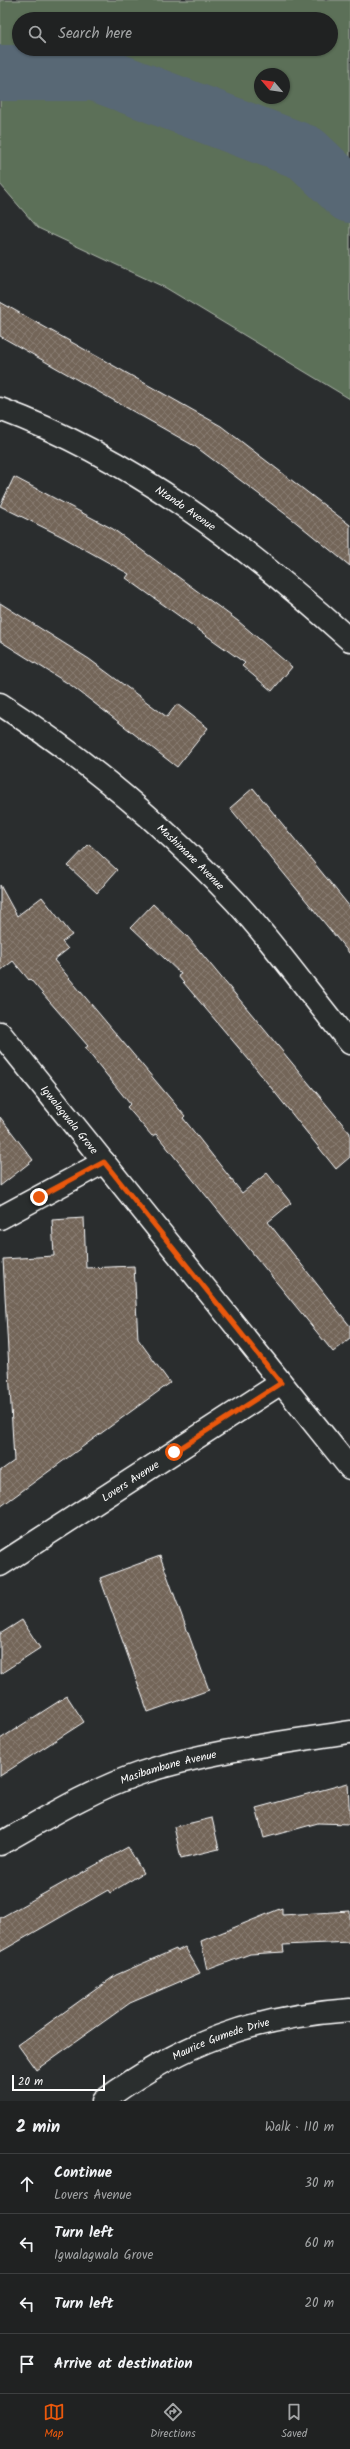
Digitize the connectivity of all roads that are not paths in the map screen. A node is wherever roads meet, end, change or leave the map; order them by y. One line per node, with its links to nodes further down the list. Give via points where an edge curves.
1 (0, 409): 2 (street, Ntando Avenue, via 105,456 188,508 287,583)
2 (350, 640)
3 (0, 704): 5 (street, Mashimane Avenue, via 70,752 179,844 237,903)
4 (0, 1033): 6 (street, Igwalagwala Grove)
5 (350, 1043)
6 (104, 1162): 7 (street); 8 (street, Igwalagwala Grove)
7 (0, 1218)
8 (281, 1383): 9 (street, Igwalagwala Grove); 10 (street, Lovers Avenue)
9 (350, 1468)
10 (0, 1565)
11 (350, 1732): 12 (street, Masibambane Avenue, via 232,1750 141,1773 74,1802)
12 (0, 1844)
13 (350, 2010): 14 (street, Maurice Gumede Drive, via 280,2018 228,2032 178,2054)
14 (103, 2101)

